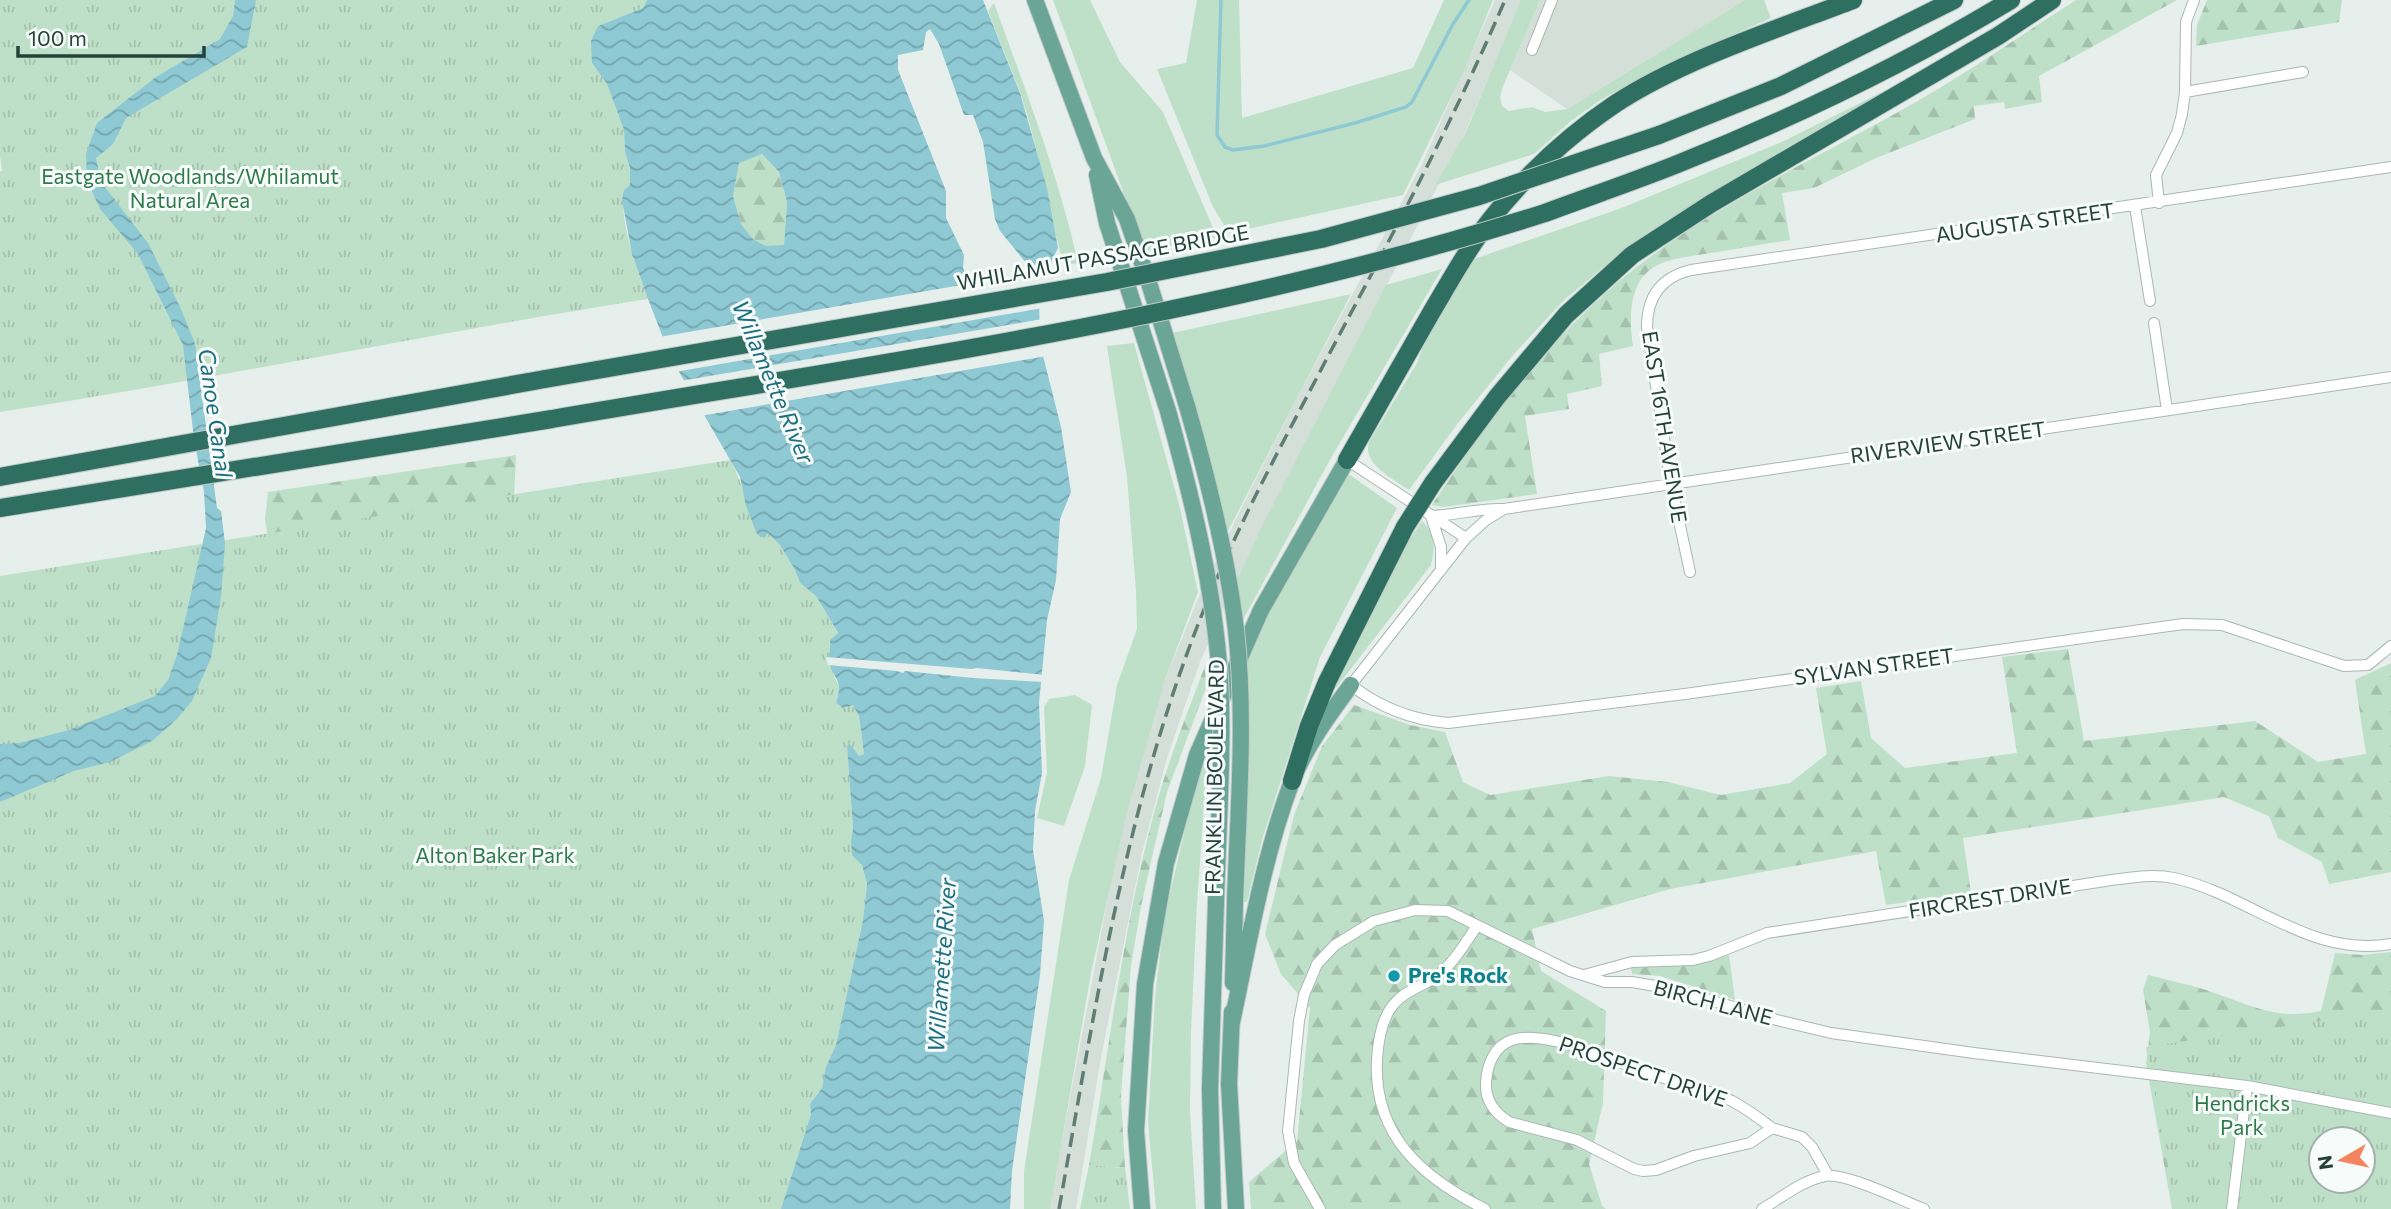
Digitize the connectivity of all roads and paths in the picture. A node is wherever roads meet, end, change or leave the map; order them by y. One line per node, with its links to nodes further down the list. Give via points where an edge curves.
1 (1035, 0): 11 (main road, FRANKLIN BOULEVARD)
2 (1552, 0): 8 (street)
3 (1853, 0): 20 (highway, via 1729,48 1652,84 1616,104 1554,153 1518,187 1462,261)
4 (1954, 0): 21 (highway, WHILAMUT PASSAGE BRIDGE, bridge, via 1781,86 1659,135 1380,224 1107,282)
5 (2011, 0): 23 (highway, bridge, via 1875,75 1676,165 1545,213 1411,254 1229,299 1052,334)
6 (2052, 0): 31 (highway, bridge, via 1632,255 1566,315 1497,397 1405,527 1327,682)
7 (2194, 0): 10 (street, via 2186,22)
8 (1532, 50)
9 (2303, 72): 10 (street)
10 (2185, 92): 13 (street, via 2177,133 2155,175)
11 (1094, 159): 35 (main road, FRANKLIN BOULEVARD, bridge, via 1126,219 1149,283 1206,474 1226,563 1236,631 1240,724); 41 (main road, FRANKLIN BOULEVARD, bridge, via 1107,223 1168,411 1195,515 1216,635 1221,728 1210,1089)
12 (2391, 167): 13 (street, AUGUSTA STREET)
13 (2159, 203): 14 (street, AUGUSTA STREET)
14 (2135, 206): 15 (street, AUGUSTA STREET, via 1692,270); 16 (street)
15 (1661, 284): 22 (street, EAST 16TH AVENUE, via 1649,304 1647,327)
16 (2150, 301)
17 (2154, 323): 19 (street)
18 (2391, 377): 19 (street, RIVERVIEW STREET)
19 (2167, 410): 22 (street, RIVERVIEW STREET)
20 (1347, 460): 25 (street); 40 (main road, via 1261,610 1196,755 1166,863 1145,984 1136,1131)
21 (0, 477)
22 (1671, 484): 24 (street, RIVERVIEW STREET); 28 (street, EAST 16TH AVENUE)
23 (0, 508)
24 (1504, 509): 25 (street, RIVERVIEW STREET); 26 (street, RIVERVIEW STREET)
25 (1431, 516): 26 (street); 27 (street, via 1441,547)
26 (1466, 538): 27 (street, RIVERVIEW STREET)
27 (1441, 570): 30 (street, RIVERVIEW STREET)
28 (1690, 572)
29 (2391, 646): 30 (street, SYLVAN STREET, via 2368,665 2344,666 2222,625 2183,624 1448,723 1395,710 1368,699)
30 (1351, 685): 31 (main road)
31 (1293, 780): 35 (main road, via 1263,884)
32 (1477, 926): 34 (street, BIRCH LANE); 43 (street, BIRCH LANE, via 1448,911 1398,914 1352,933 1317,964 1299,1021 1288,1131 1294,1163); 44 (street, via 1446,968 1391,1007 1381,1031 1377,1090 1387,1122 1406,1152 1443,1185)
33 (2391, 944): 34 (street, FIRCREST DRIVE, via 2334,944 2225,896 2154,876 1767,933 1693,960 1625,963)
34 (1583, 975): 36 (street, BIRCH LANE, via 1605,982 1674,989 1777,1020 1866,1039)
35 (1232, 1022): 42 (main road, FRANKLIN BOULEVARD, via 1229,1084)
36 (2247, 1086): 37 (street, BIRCH LANE); 47 (street)
37 (2391, 1113)
38 (1772, 1128): 38 (street, PROSPECT DRIVE, via 1750,1111 1712,1093 1569,1044 1510,1040 1500,1045 1489,1065 1487,1093 1500,1116 1577,1140 1634,1170 1656,1170 1750,1143); 39 (street, PROSPECT DRIVE, via 1802,1138)
39 (1828, 1175): 45 (street); 46 (street)
40 (1142, 1209)
41 (1213, 1209)
42 (1236, 1209)
43 (1320, 1209)
44 (1485, 1209)
45 (1762, 1209)
46 (1924, 1209)
47 (2232, 1209)

